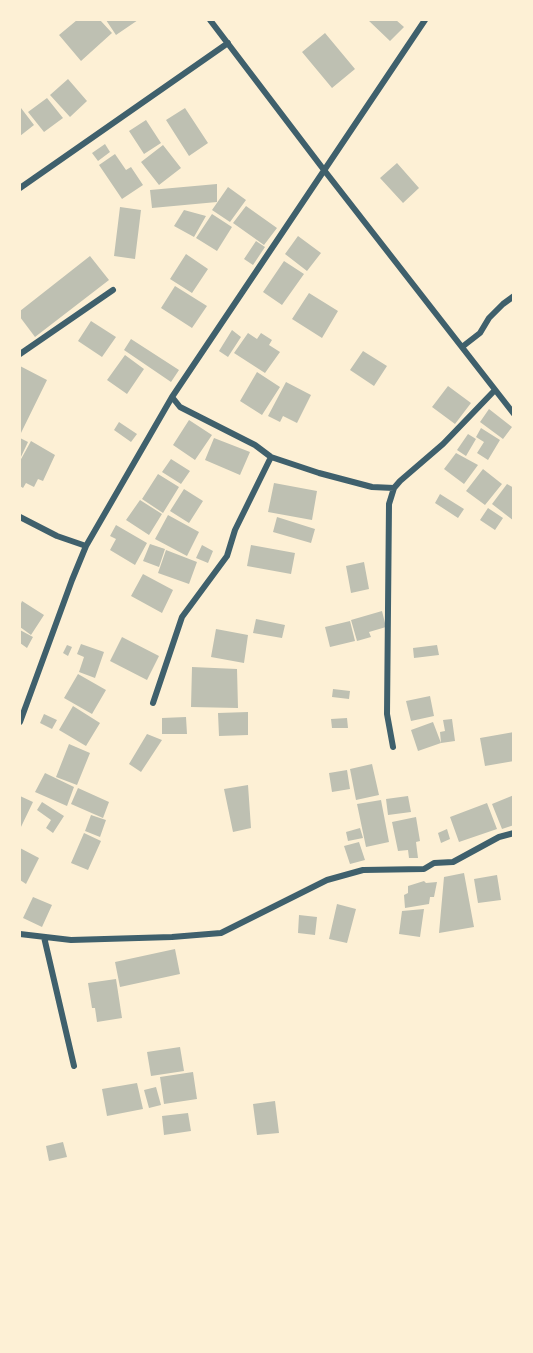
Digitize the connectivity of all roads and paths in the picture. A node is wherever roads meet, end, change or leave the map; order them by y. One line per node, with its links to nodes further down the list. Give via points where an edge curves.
1 (210, 20): 3 (street)
2 (425, 20): 4 (street)
3 (228, 44): 4 (street); 5 (street)
4 (324, 170): 8 (street); 11 (street)
5 (20, 188)
6 (113, 290): 9 (street)
7 (513, 296): 8 (street)
8 (462, 347): 10 (street)
9 (20, 354)
10 (495, 390): 12 (street); 14 (street)
11 (172, 397): 13 (street, via 180,407); 16 (street)
12 (513, 414)
13 (271, 457): 14 (street, via 372,487); 17 (street, via 235,530 227,556 182,617)
14 (394, 488): 19 (street, via 389,504 387,714)
15 (20, 517): 16 (street)
16 (86, 546): 18 (street)
17 (153, 703)
18 (20, 722)
19 (393, 747)
20 (513, 833): 22 (street, via 453,861 434,863 424,869 363,870 327,880 221,933 71,940)
21 (20, 934): 22 (street)
22 (44, 937): 23 (street)
23 (74, 1066)

